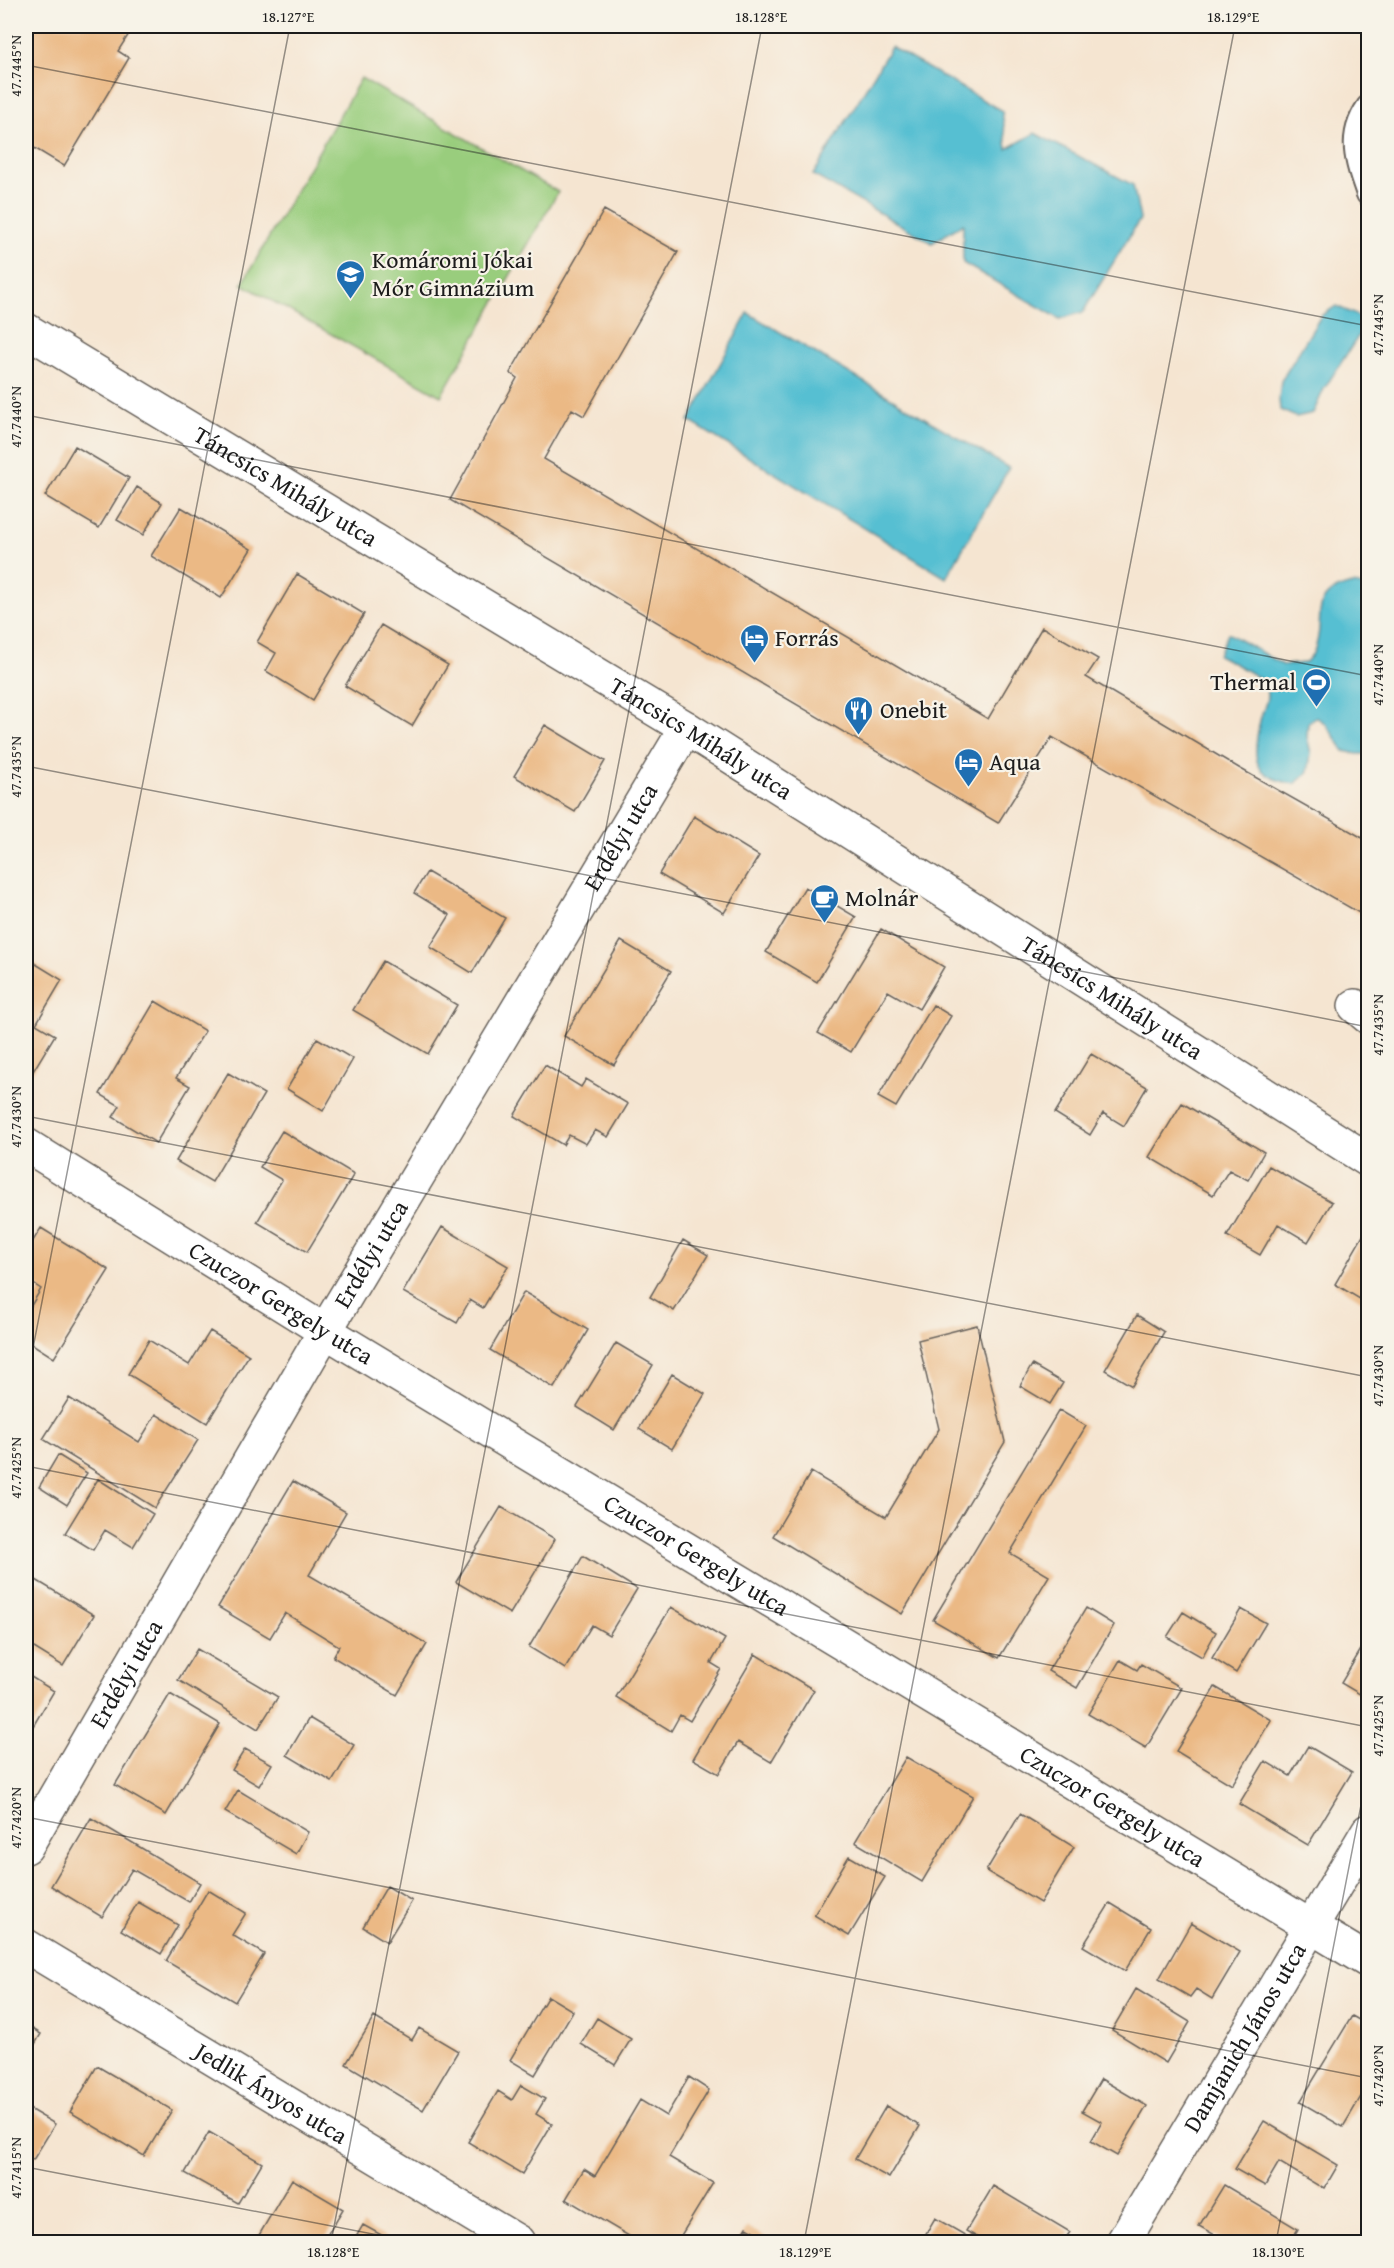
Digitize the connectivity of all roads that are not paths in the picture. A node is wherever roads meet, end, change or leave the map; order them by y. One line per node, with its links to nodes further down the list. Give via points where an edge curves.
1 (1368, 107): 2 (lane, via 1355,138 1358,165)
2 (1368, 194)
3 (26, 330): 4 (street, Táncsics Mihály utca)
4 (686, 728): 6 (street, Táncsics Mihály utca); 7 (street, Erdélyi utca)
5 (26, 1145): 7 (street, Czuczor Gergely utca)
6 (1368, 1160)
7 (325, 1331): 9 (street, Erdélyi utca); 10 (street, Czuczor Gergely utca)
8 (1368, 1831): 10 (street, Damjanich János utca)
9 (26, 1847)
10 (1311, 1927): 12 (street, Czuczor Gergely utca); 14 (street, Damjanich János utca)
11 (26, 1946): 13 (street, Jedlik Ányos utca)
12 (1368, 1961)
13 (518, 2242)
14 (1123, 2242)

